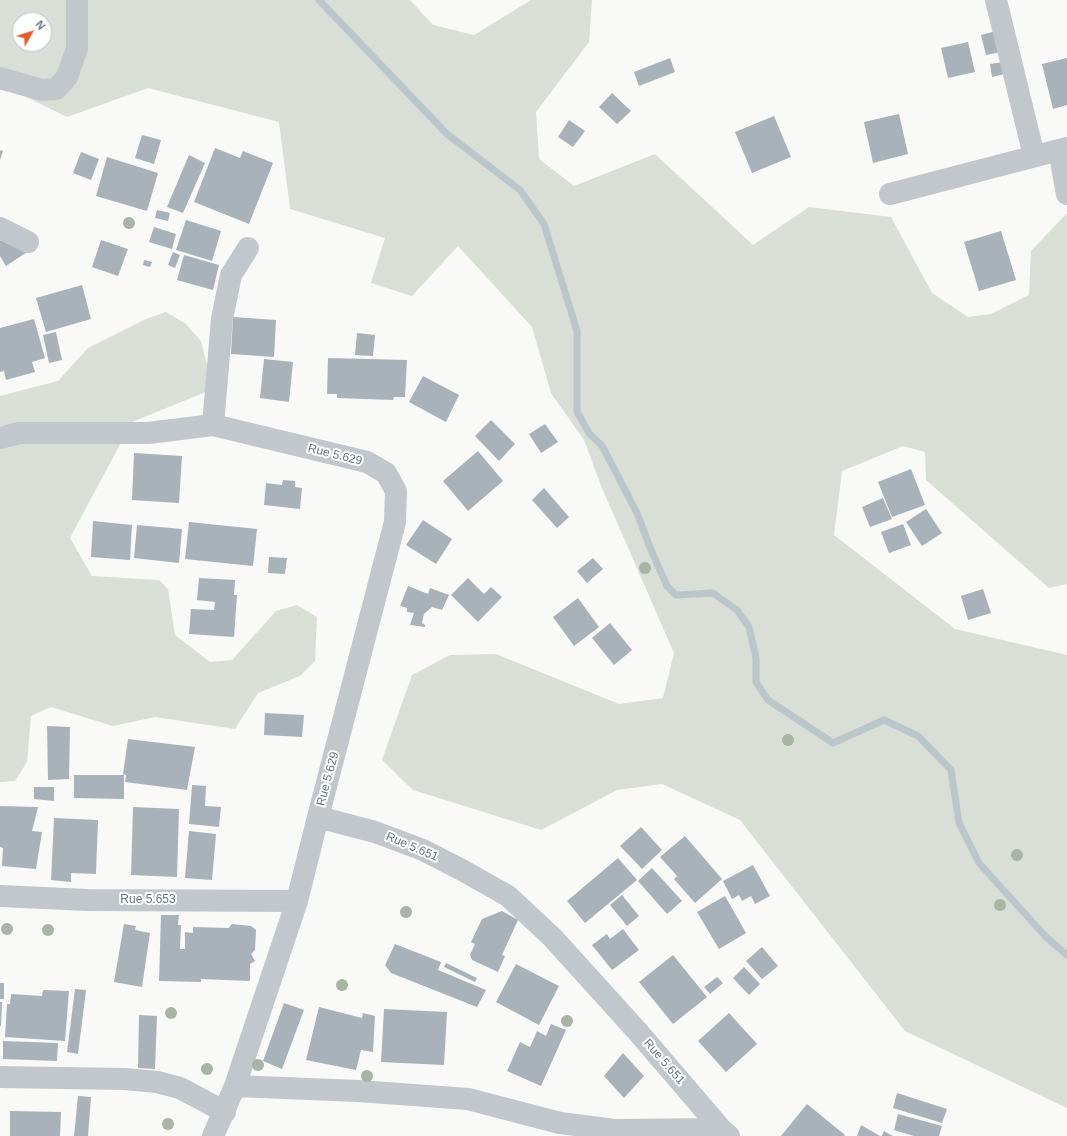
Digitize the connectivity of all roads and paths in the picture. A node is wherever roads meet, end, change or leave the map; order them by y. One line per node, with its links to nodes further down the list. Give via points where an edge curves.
1 (77, 0): 3 (street, via 77,48 67,77 56,89 42,90)
2 (996, 0): 5 (street)
3 (0, 78)
4 (1063, 149): 5 (street); 7 (street)
5 (1034, 156): 6 (street)
6 (890, 194)
7 (1067, 194)
8 (0, 228): 9 (street)
9 (28, 242)
10 (248, 248): 11 (street, via 231,275 222,319)
11 (213, 425): 12 (street, Rue 5.629, via 148,433 19,433); 13 (street, Rue 5.629, via 367,462 386,473 396,491 395,522)
12 (0, 438)
13 (318, 818): 15 (street); 19 (street, Rue 5.651, via 375,832 423,850 508,896 552,936)
14 (0, 896): 15 (street, Rue 5.653, via 88,900)
15 (297, 901): 17 (street)
16 (0, 1077): 18 (street, via 126,1079 157,1082 180,1088)
17 (236, 1086): 18 (street); 19 (street, via 468,1099 560,1123 615,1130)
18 (225, 1112): 20 (street)
19 (725, 1133)
20 (213, 1136)

